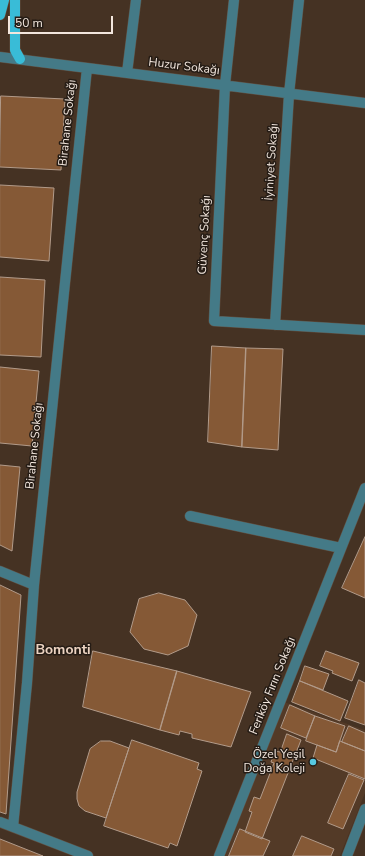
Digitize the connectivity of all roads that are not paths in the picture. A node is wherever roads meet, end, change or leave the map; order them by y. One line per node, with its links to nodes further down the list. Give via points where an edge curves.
1 (4, 0): 6 (main road)
2 (15, 0): 8 (main road, via 15,50)
3 (136, 0): 10 (street)
4 (234, 0): 11 (street, Güvenç Sokağı)
5 (299, 0): 12 (street, İyiniyet Sokağı)
6 (0, 15)
7 (0, 57): 8 (street, Huzur Sokağı)
8 (20, 59): 9 (street, Huzur Sokağı)
9 (87, 68): 10 (street, Huzur Sokağı); 20 (street, Birahane Sokağı)
10 (127, 73): 11 (street, Huzur Sokağı)
11 (225, 85): 12 (street, Huzur Sokağı); 14 (street, Güvenç Sokağı, via 214,321)
12 (290, 94): 13 (street, Huzur Sokağı); 14 (street, İyiniyet Sokağı)
13 (365, 103)
14 (274, 325): 15 (street, Güvenç Sokağı)
15 (365, 330)
16 (365, 488): 18 (street, Feriköy Fırın Sokağı)
17 (190, 516): 18 (street)
18 (341, 548): 25 (street, Feriköy Fırın Sokağı)
19 (0, 571): 20 (street)
20 (34, 585): 23 (street, Birahane Sokağı, via 28,683)
21 (365, 810): 26 (street)
22 (0, 822): 23 (street)
23 (13, 827): 24 (street)
24 (88, 856)
25 (219, 856)
26 (347, 856)

